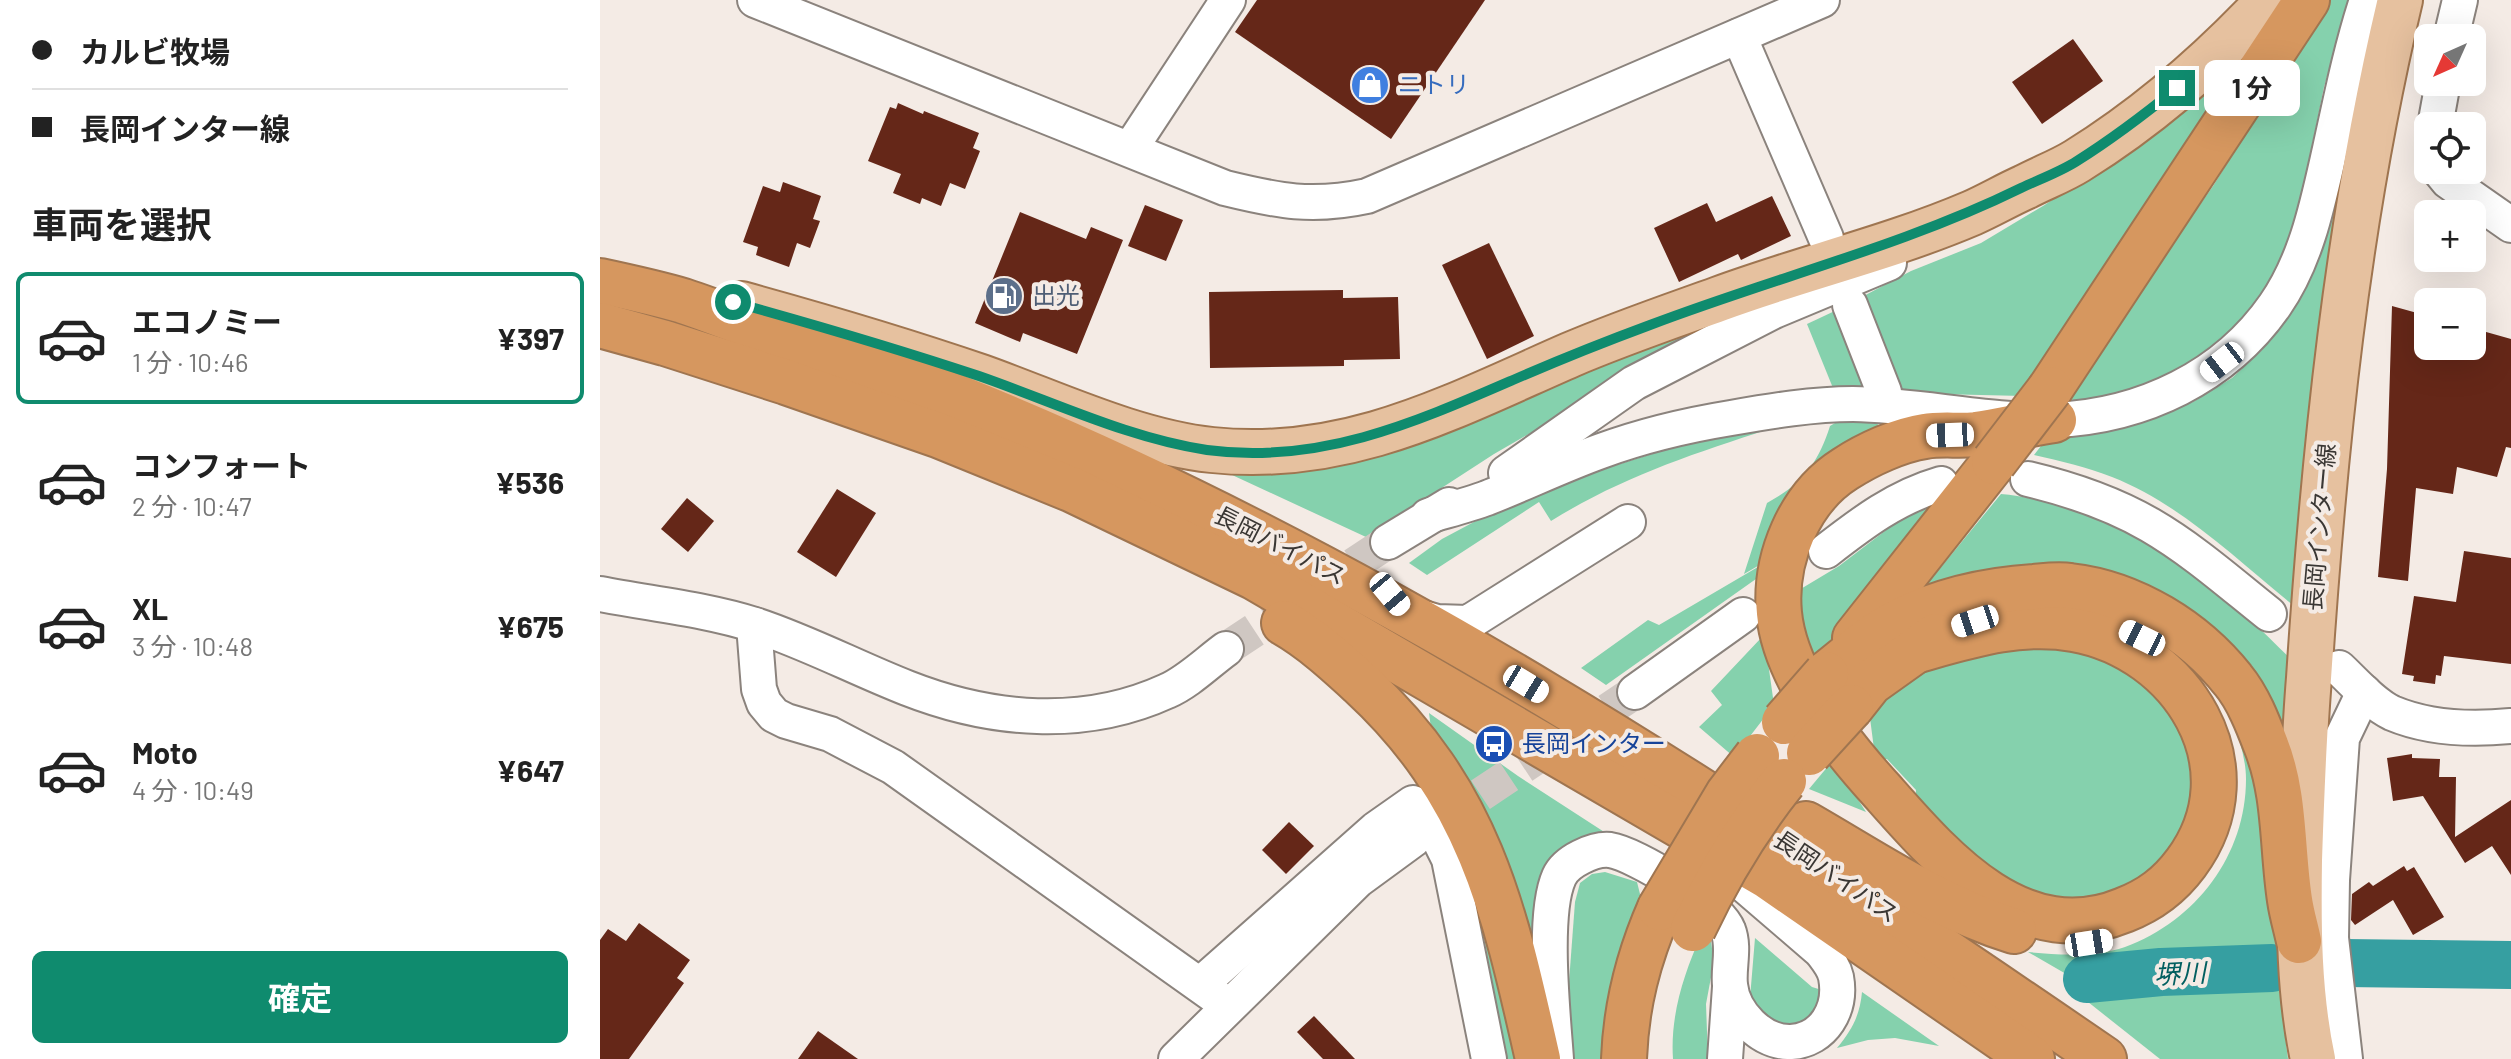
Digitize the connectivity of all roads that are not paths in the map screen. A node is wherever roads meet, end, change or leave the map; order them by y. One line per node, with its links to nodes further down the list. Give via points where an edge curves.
1 (755, 0): 11 (street)
2 (1228, 0): 11 (street)
3 (1822, 0): 10 (street)
4 (2269, 0): 12 (main road, via 2177,88)
5 (2307, 0): 22 (highway)
6 (2367, 0): 22 (street, via 2311,226 2291,276 2258,328 2210,372 2151,401 2096,415)
7 (2400, 0): 46 (main road, 長岡インター線, via 2352,255 2329,429 2302,767)
8 (2460, 0): 9 (street)
9 (2454, 24)
10 (1739, 36): 11 (street, via 1367,196 1333,204 1225,188); 15 (street)
11 (1130, 149)
12 (2075, 162): 16 (main road, via 1973,212 1578,352 1423,419 1374,436 1285,451 1208,450 1119,429 978,376); 25 (street, via 1969,227 1774,311 1634,383 1489,484)
13 (2452, 184): 14 (street)
14 (2511, 225)
15 (1826, 238)
16 (600, 264)
17 (600, 281): 30 (highway, 長岡バイパス, via 681,301 947,392 1226,519)
18 (1850, 305): 21 (street)
19 (600, 325): 20 (highway, 長岡バイパス)
20 (786, 382): 43 (highway, 長岡バイパス, via 1059,484 1254,577); 52 (highway, via 925,452 1195,574 1292,628 1346,670 1417,744 1472,831 1504,919)
21 (1884, 392)
22 (2052, 404): 23 (highway, bridge); 25 (street, via 1853,404 1757,414 1604,450); 36 (highway, via 1974,434 1925,436 1898,444 1844,470 1823,488 1805,509 1783,560 1779,613 1785,640 1837,737 1922,836 1990,895 2037,916 2087,920 2154,897 2185,865 2209,820 2214,778 2210,751 2193,711 2158,666 2106,639 2053,627 2000,629)
23 (2011, 470): 32 (street, via 2150,525); 39 (highway)
24 (1926, 479): 28 (street)
25 (1428, 516): 27 (street)
26 (1628, 522): 31 (street)
27 (1388, 542)
28 (1826, 551)
29 (600, 594): 34 (street)
30 (1406, 613): 31 (street, via 1468,623); 38 (highway, 長岡バイパス)
31 (1486, 613): 38 (street, via 1477,632 1487,649)
32 (2269, 614)
33 (1743, 615): 40 (street)
34 (754, 625): 35 (street, via 909,689 1038,718 1081,716 1135,704 1170,690); 47 (street, via 759,689 774,715 830,734 893,767)
35 (1226, 649)
36 (1911, 652): 38 (highway, via 1950,628 2029,611 2115,625 2185,669 2220,722 2228,748 2230,797 2218,841 2192,893 2170,913 2124,938 2055,942 2007,929 1927,895 1668,746 1575,700); 39 (highway, via 1870,683)
37 (2339, 668): 41 (street)
38 (1526, 684): 58 (highway, 長岡バイパス, via 1776,837)
39 (1839, 690): 45 (highway, bridge, via 1784,753 1728,794); 46 (highway, via 1898,622 1973,594 2068,585 2109,593 2153,613 2209,654 2235,682 2253,714 2278,783)
40 (1635, 692)
41 (2364, 692): 42 (street, via 2390,712 2441,727); 60 (street, via 2342,738 2332,880 2331,938)
42 (2511, 726)
43 (1672, 820): 48 (street, via 1821,951 1836,980 1832,1015 1823,1030 1785,1042 1759,1034 1741,1012); 57 (highway, 長岡バイパス, via 1767,876)
44 (1414, 839): 49 (street, via 1358,880)
45 (1676, 919): 54 (highway, via 1634,978); 55 (highway, via 1674,949 1659,999)
46 (2299, 941): 59 (main road, 長岡インター線, via 2304,1018)
47 (1201, 984): 49 (street); 51 (street, via 1376,829 1413,803 1449,859)
48 (1730, 986): 53 (street, via 1729,931 1718,913 1641,860 1607,850 1579,858 1558,878 1552,907); 56 (street)
49 (1229, 1006): 50 (street)
50 (1176, 1059)
51 (1489, 1059)
52 (1538, 1059)
53 (1556, 1059)
54 (1624, 1059)
55 (1654, 1059)
56 (1725, 1059)
57 (2032, 1059)
58 (2104, 1059)
59 (2313, 1059)
60 (2345, 1059)

